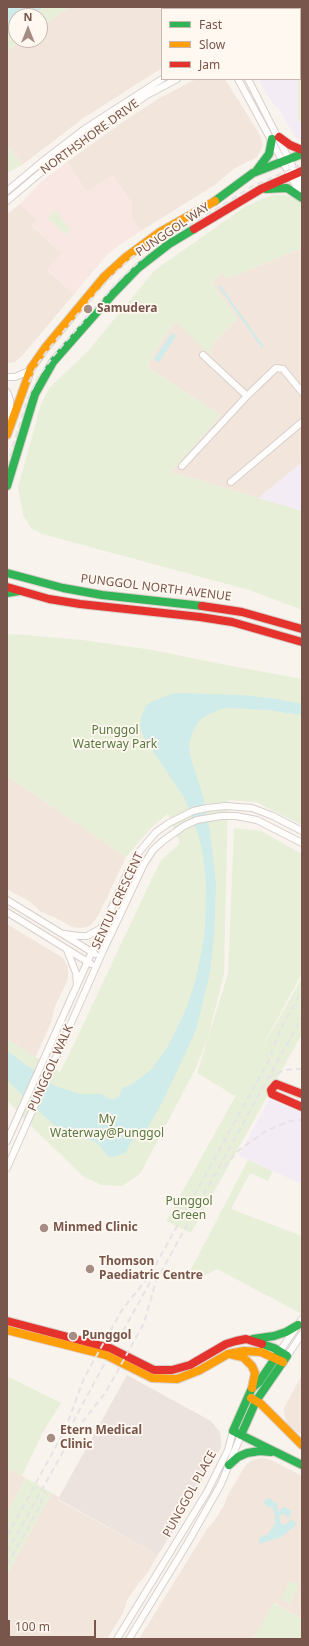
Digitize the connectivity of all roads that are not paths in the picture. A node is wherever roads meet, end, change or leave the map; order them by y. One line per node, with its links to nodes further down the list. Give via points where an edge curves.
1 (161, 80): 13 (street, NORTHSHORE DRIVE, via 86,128)
2 (175, 80): 15 (street, NORTHSHORE DRIVE, via 105,123)
3 (239, 80): 5 (street)
4 (248, 80): 5 (street)
5 (275, 138): 6 (main road); 8 (street); 9 (main road, via 263,164)
6 (302, 150)
7 (302, 154): 8 (main road, PUNGGOL WAY)
8 (286, 160): 9 (main road, PUNGGOL WAY); 10 (street)
9 (253, 173): 17 (main road, PUNGGOL WAY, via 213,202 160,232 126,257 86,298)
10 (296, 173): 11 (street); 12 (main road, PUNGGOL WAY); 14 (street)
11 (302, 185)
12 (261, 189): 14 (main road, via 287,188); 27 (main road, PUNGGOL WAY, via 169,244 138,268 53,362 34,394)
13 (7, 191)
14 (302, 197)
15 (7, 201)
16 (203, 355): 21 (street)
17 (29, 371): 18 (street, via 15,377); 23 (main road, PUNGGOL WAY)
18 (7, 377)
19 (7, 392): 23 (street, via 10,400)
20 (302, 392): 21 (street, via 280,368)
21 (247, 396): 25 (street)
22 (302, 422): 26 (street)
23 (10, 424): 24 (main road, PUNGGOL WAY)
24 (7, 435)
25 (182, 466)
26 (231, 482)
27 (7, 486)
28 (7, 568): 29 (main road)
29 (11, 574): 33 (main road, PUNGGOL NORTH AVENUE, via 102,595 242,612)
30 (7, 587): 31 (main road, PUNGGOL NORTH AVENUE)
31 (19, 591): 32 (main road); 34 (main road, PUNGGOL NORTH AVENUE, via 80,604 232,622)
32 (7, 592)
33 (302, 629)
34 (302, 642)
35 (302, 831): 39 (street, SENTUL CRESCENT, via 252,808 226,806 193,811 169,822 156,832 135,858)
36 (302, 843): 43 (street, SENTUL CRESCENT, via 266,824 236,816 197,820 174,832 151,853 144,864)
37 (7, 900): 40 (street)
38 (7, 912): 41 (street)
39 (107, 922): 40 (street, via 87,936); 42 (street, SENTUL CRESCENT)
40 (60, 933): 42 (street)
41 (66, 948): 44 (street); 46 (street, via 76,973)
42 (93, 953): 43 (street); 44 (street, SENTUL CRESCENT)
43 (100, 957): 45 (street, SENTUL CRESCENT)
44 (88, 962): 45 (street); 46 (street, PUNGGOL WALK)
45 (95, 967): 50 (street, PUNGGOL WALK)
46 (77, 987): 49 (street, PUNGGOL WALK)
47 (302, 1094): 48 (main road, via 276,1084 271,1090 272,1094)
48 (302, 1108)
49 (7, 1141)
50 (7, 1168)
51 (7, 1321): 55 (main road, via 110,1348 154,1370 172,1370 190,1365 226,1344)
52 (300, 1322): 55 (main road, via 286,1332 274,1336); 57 (street, PUNGGOL PLACE)
53 (7, 1330): 56 (main road, via 106,1355 152,1378 177,1379 200,1370)
54 (302, 1334): 57 (street, PUNGGOL PLACE)
55 (246, 1339): 57 (main road, via 262,1343)
56 (228, 1354): 57 (main road, via 244,1351); 58 (main road, via 237,1355 249,1362 254,1373)
57 (281, 1357): 58 (main road, PUNGGOL PLACE); 59 (main road, PUNGGOL PLACE)
58 (252, 1388): 59 (main road, PUNGGOL PLACE)
59 (252, 1399): 60 (main road, PUNGGOL PLACE); 61 (main road, via 262,1404)
60 (237, 1433): 62 (main road); 63 (street, PUNGGOL PLACE); 65 (street, PUNGGOL PLACE, via 207,1492)
61 (302, 1445)
62 (276, 1453): 63 (main road, via 247,1453); 64 (main road)
63 (229, 1465): 66 (street, PUNGGOL PLACE, via 187,1544)
64 (302, 1465)
65 (117, 1639)
66 (129, 1639)

